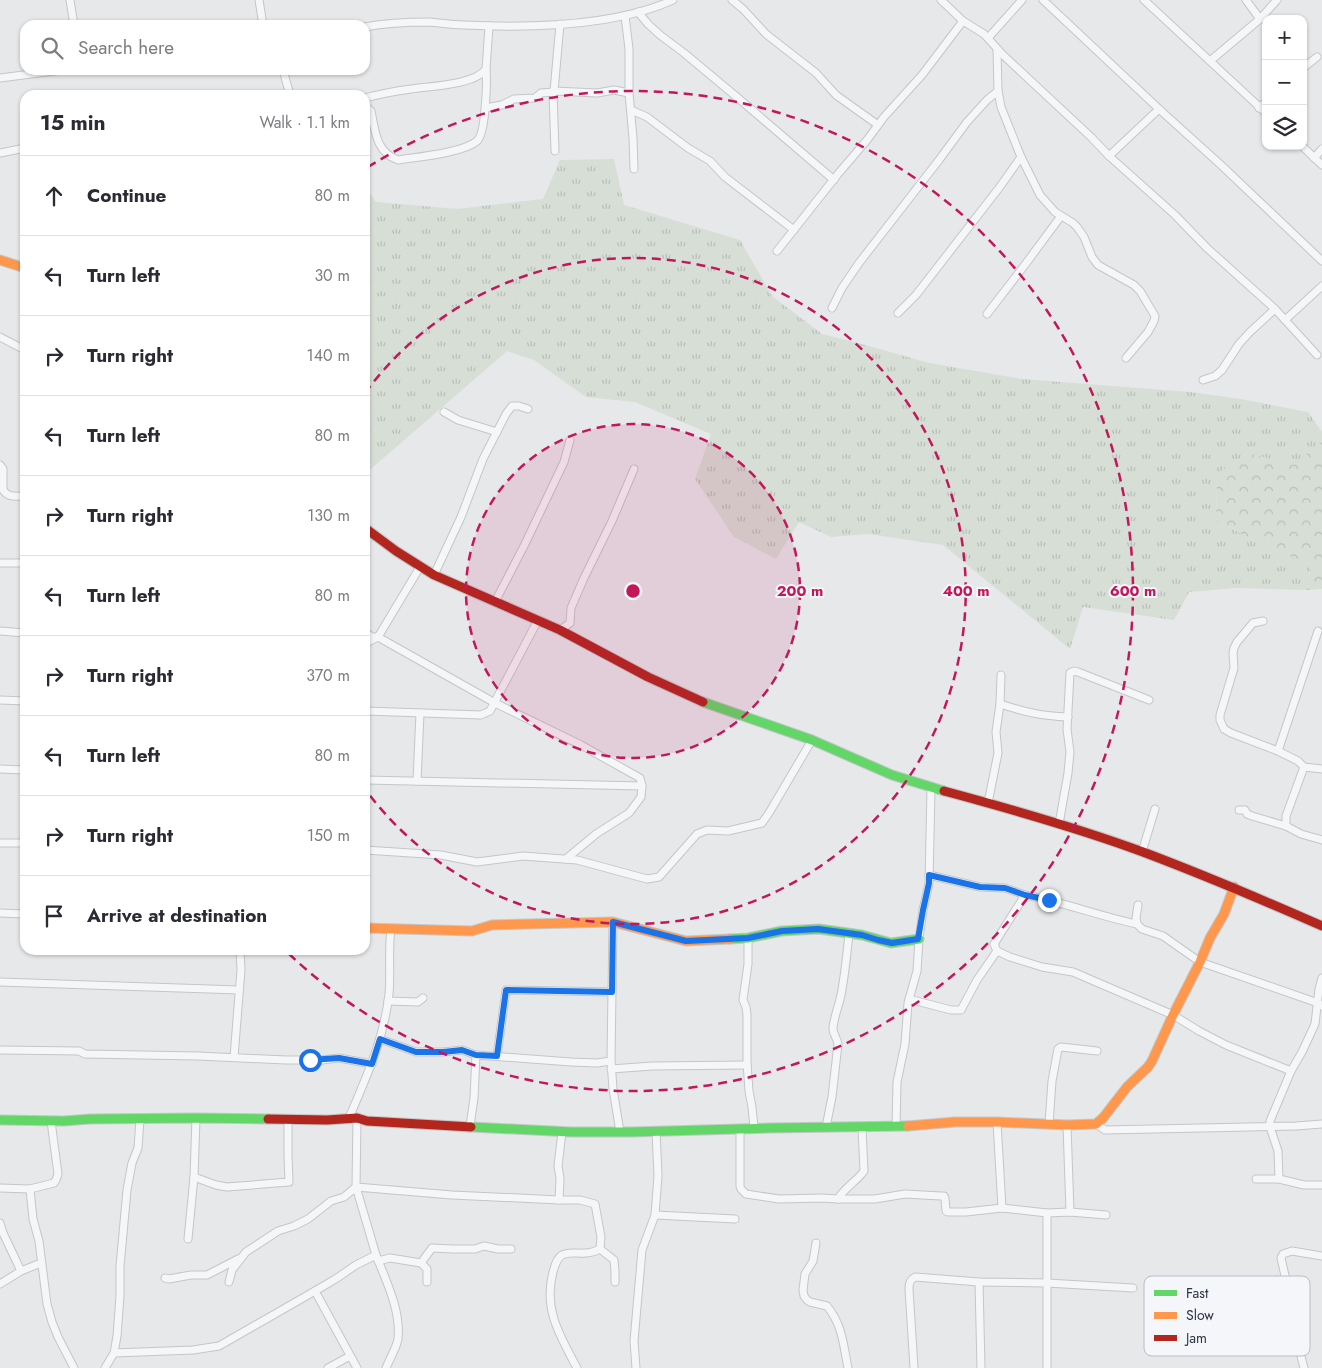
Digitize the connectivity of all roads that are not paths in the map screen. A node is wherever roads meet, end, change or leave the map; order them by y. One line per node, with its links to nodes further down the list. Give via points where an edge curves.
1 (259, 0): 15 (street)
2 (673, 0): 11 (street)
3 (732, 0): 41 (street, via 766,34 816,73 836,95)
4 (941, 0): 16 (street)
5 (1022, 0): 20 (street)
6 (1043, 0): 37 (street)
7 (1144, 0): 23 (street)
8 (1246, 0): 13 (street)
9 (1278, 0): 13 (street)
10 (71, 1): 14 (street)
11 (638, 12): 12 (street); 52 (street, via 660,35)
12 (625, 16): 17 (street); 32 (street)
13 (1260, 19): 23 (street)
14 (73, 20)
15 (262, 20)
16 (963, 21): 20 (street); 41 (street)
17 (560, 24): 19 (street); 30 (street)
18 (370, 26): 19 (street, via 429,22)
19 (489, 26): 25 (street)
20 (988, 38): 21 (street)
21 (997, 49): 31 (street); 47 (street)
22 (1318, 57): 24 (street)
23 (1210, 61): 36 (street)
24 (1307, 65)
25 (486, 70): 33 (street, via 468,80); 35 (street)
26 (23, 75): 28 (street)
27 (284, 75): 29 (street)
28 (0, 78)
29 (289, 90)
30 (553, 91): 32 (street, via 597,93 614,90); 35 (street); 45 (street)
31 (998, 91): 48 (street); 60 (street, via 968,122 859,263)
32 (629, 93): 39 (street)
33 (370, 97)
34 (1262, 105): 36 (street)
35 (485, 108): 38 (street, via 477,141 452,151 398,160 382,150)
36 (1259, 108): 40 (street)
37 (1159, 109): 47 (street); 57 (street)
38 (370, 110)
39 (631, 110): 51 (street); 54 (street, via 647,116 710,161 725,177)
40 (1262, 110)
41 (878, 126): 52 (street)
42 (20, 149): 46 (street)
43 (1322, 149): 49 (street)
44 (1306, 150): 49 (street)
45 (555, 151)
46 (0, 153)
47 (1109, 156): 61 (street)
48 (1021, 157): 53 (street, via 1040,195); 62 (street, via 916,295)
49 (1314, 158): 50 (street)
50 (1322, 165)
51 (634, 169)
52 (834, 180): 54 (street)
53 (1061, 216): 63 (street); 68 (street, via 1077,227 1098,265 1134,285 1155,316 1148,332)
54 (794, 230): 55 (street)
55 (777, 251)
56 (0, 260): 58 (street)
57 (1322, 261)
58 (20, 266)
59 (1322, 286): 64 (street)
60 (832, 308)
61 (1275, 309): 64 (street); 69 (street, via 1239,344 1222,370)
62 (898, 313)
63 (987, 314)
64 (1285, 320): 67 (street)
65 (0, 337): 66 (street)
66 (20, 347)
67 (1317, 355)
68 (1126, 358)
69 (1203, 380)
70 (528, 409): 72 (street, via 512,406)
71 (444, 412): 72 (street, via 458,420)
72 (497, 432): 81 (street)
73 (570, 440): 82 (street, via 564,462)
74 (0, 465): 76 (street, via 4,493)
75 (634, 469): 85 (street, via 571,608 570,623)
76 (20, 496)
77 (370, 532): 80 (street)
78 (0, 563): 79 (street)
79 (20, 563)
80 (420, 567): 81 (street); 90 (street)
81 (434, 575): 82 (street)
82 (495, 602): 83 (street)
83 (538, 620): 85 (street); 96 (street)
84 (1263, 621): 102 (street, via 1253,623 1234,648 1234,668 1220,720 1231,734)
85 (560, 630): 101 (street, via 696,699)
86 (0, 631): 88 (street)
87 (1318, 631): 102 (street)
88 (20, 633)
89 (370, 636): 90 (street)
90 (378, 637): 91 (street); 96 (street)
91 (370, 641)
92 (1001, 675): 97 (street)
93 (0, 700): 95 (street)
94 (1149, 700): 100 (street, via 1074,671 1070,673)
95 (20, 701)
96 (495, 703): 99 (street, via 490,711 481,715); 109 (street, via 640,778)
97 (1000, 704): 100 (street, via 1032,714); 111 (street, via 996,732 998,752)
98 (370, 711): 99 (street)
99 (420, 713): 108 (street)
100 (1068, 717): 114 (street, via 1070,752)
101 (812, 740): 110 (street, via 892,775); 121 (street, via 762,823 697,834 659,877 647,879)
102 (1278, 751): 103 (street)
103 (1304, 767): 104 (street); 115 (street, via 1286,816)
104 (1322, 768)
105 (0, 769): 106 (street)
106 (20, 770)
107 (370, 780): 108 (street)
108 (417, 781): 109 (street)
109 (642, 786): 121 (street, via 642,797 628,813)
110 (931, 788): 111 (street); 122 (street)
111 (988, 803): 114 (street)
112 (1155, 809): 120 (street)
113 (1239, 810): 115 (street)
114 (1059, 824): 120 (street)
115 (1286, 826): 116 (street)
116 (1322, 840)
117 (0, 843): 118 (street)
118 (20, 843)
119 (370, 850): 121 (street, via 441,855 477,862 523,856)
120 (1142, 852): 123 (street)
121 (566, 859)
122 (929, 875): 124 (street, via 980,887 1005,888); 135 (street)
123 (1234, 887): 130 (street); 138 (street)
124 (1025, 895): 129 (street); 136 (street, via 994,944)
125 (1138, 905): 129 (street)
126 (0, 913): 127 (street)
127 (20, 914)
128 (613, 922): 132 (street, via 492,925 472,931); 134 (street, via 686,941); 142 (street)
129 (1137, 924): 138 (street, via 1163,936)
130 (1322, 926)
131 (370, 928): 132 (street)
132 (390, 929): 145 (street)
133 (848, 933): 134 (street, via 790,930); 135 (street, via 892,943); 170 (street, via 846,963 833,1026 838,1044)
134 (748, 938): 156 (street, via 743,1000 747,1015)
135 (918, 939): 144 (street, via 918,971)
136 (997, 951): 144 (street, via 961,1010); 147 (street, via 1042,967 1073,972)
137 (240, 955): 141 (street)
138 (1200, 962): 146 (street); 147 (street)
139 (1322, 978): 146 (street)
140 (0, 982): 141 (street)
141 (239, 990): 153 (street)
142 (612, 992): 152 (street, via 506,990); 155 (street)
143 (423, 998): 145 (street, via 418,1002)
144 (909, 999): 171 (street, via 897,1082)
145 (388, 1001): 148 (street)
146 (1320, 1005): 157 (street, via 1315,1024)
147 (1173, 1015): 157 (street, via 1226,1045); 164 (street, via 1148,1066)
148 (380, 1039): 151 (street, via 416,1052 462,1050); 154 (street)
149 (0, 1050): 153 (street)
150 (1096, 1051): 166 (street, via 1058,1049)
151 (476, 1055): 152 (street); 169 (street)
152 (497, 1056): 155 (street)
153 (234, 1057): 154 (street, via 339,1058)
154 (372, 1064): 159 (street)
155 (611, 1065): 156 (street); 178 (street)
156 (747, 1065): 173 (street)
157 (1290, 1071): 172 (street)
158 (196, 1118): 160 (street); 161 (street); 179 (street)
159 (353, 1118): 161 (street); 169 (street); 183 (street)
160 (140, 1119): 163 (street); 215 (street, via 138,1148 128,1176 119,1323)
161 (288, 1119): 179 (street, via 289,1182 227,1187)
162 (0, 1120): 163 (street)
163 (51, 1121): 185 (street, via 58,1174 54,1183)
164 (1099, 1121): 168 (street); 172 (street, via 1105,1130)
165 (997, 1122): 166 (street); 171 (street); 188 (street)
166 (1049, 1124): 168 (street)
167 (1322, 1124): 172 (street)
168 (1067, 1125): 190 (street)
169 (470, 1126): 177 (street)
170 (826, 1127): 173 (street); 174 (street)
171 (896, 1127): 174 (street)
172 (1270, 1127): 180 (street, via 1278,1151)
173 (754, 1128): 175 (street)
174 (862, 1128): 186 (street, via 864,1171)
175 (740, 1129): 176 (street); 186 (street, via 740,1186 743,1192 780,1199)
176 (656, 1131): 178 (street); 191 (street, via 658,1176)
177 (562, 1132): 178 (street); 187 (street)
178 (620, 1132)
179 (194, 1177): 195 (street)
180 (1279, 1179): 181 (street); 182 (street)
181 (1256, 1180)
182 (1322, 1185)
183 (356, 1187): 187 (street); 200 (street, via 308,1219 278,1231); 201 (street)
184 (0, 1188): 185 (street)
185 (30, 1189): 202 (street)
186 (838, 1199): 188 (street, via 875,1199 905,1194 944,1196 948,1212)
187 (559, 1200): 198 (street, via 595,1204)
188 (1002, 1208): 189 (street)
189 (1047, 1212): 190 (street); 211 (street)
190 (1070, 1212): 192 (street)
191 (655, 1215): 193 (street); 223 (street, via 642,1250 634,1342)
192 (1106, 1215)
193 (735, 1219)
194 (0, 1223): 204 (street)
195 (188, 1239)
196 (816, 1242): 224 (street, via 814,1261 805,1274 804,1296 810,1302 827,1306 836,1319)
197 (511, 1249): 203 (street, via 484,1246 453,1250 432,1248)
198 (600, 1249): 209 (street, via 614,1260); 222 (street, via 563,1255 556,1264 550,1284 553,1317)
199 (1322, 1256): 205 (street, via 1292,1251 1283,1254)
200 (241, 1257): 206 (street, via 207,1275); 207 (street)
201 (377, 1258): 203 (street); 214 (street, via 356,1265); 221 (street, via 398,1321 398,1340)
202 (41, 1263): 204 (street); 217 (street, via 52,1322)
203 (421, 1263): 208 (street, via 427,1269)
204 (21, 1271): 212 (street)
205 (1285, 1276)
206 (165, 1278)
207 (229, 1282)
208 (427, 1282)
209 (615, 1282)
210 (979, 1282): 211 (street); 225 (street, via 912,1279 909,1297); 226 (street)
211 (1047, 1283): 213 (street); 227 (street)
212 (0, 1284)
213 (1133, 1288)
214 (315, 1292): 215 (street, via 218,1346); 216 (street)
215 (114, 1353): 218 (street)
216 (350, 1356): 219 (street); 220 (street)
217 (74, 1368)
218 (105, 1368)
219 (328, 1368)
220 (357, 1368)
221 (386, 1368)
222 (577, 1368)
223 (636, 1368)
224 (848, 1368)
225 (914, 1368)
226 (981, 1368)
227 (1047, 1368)

